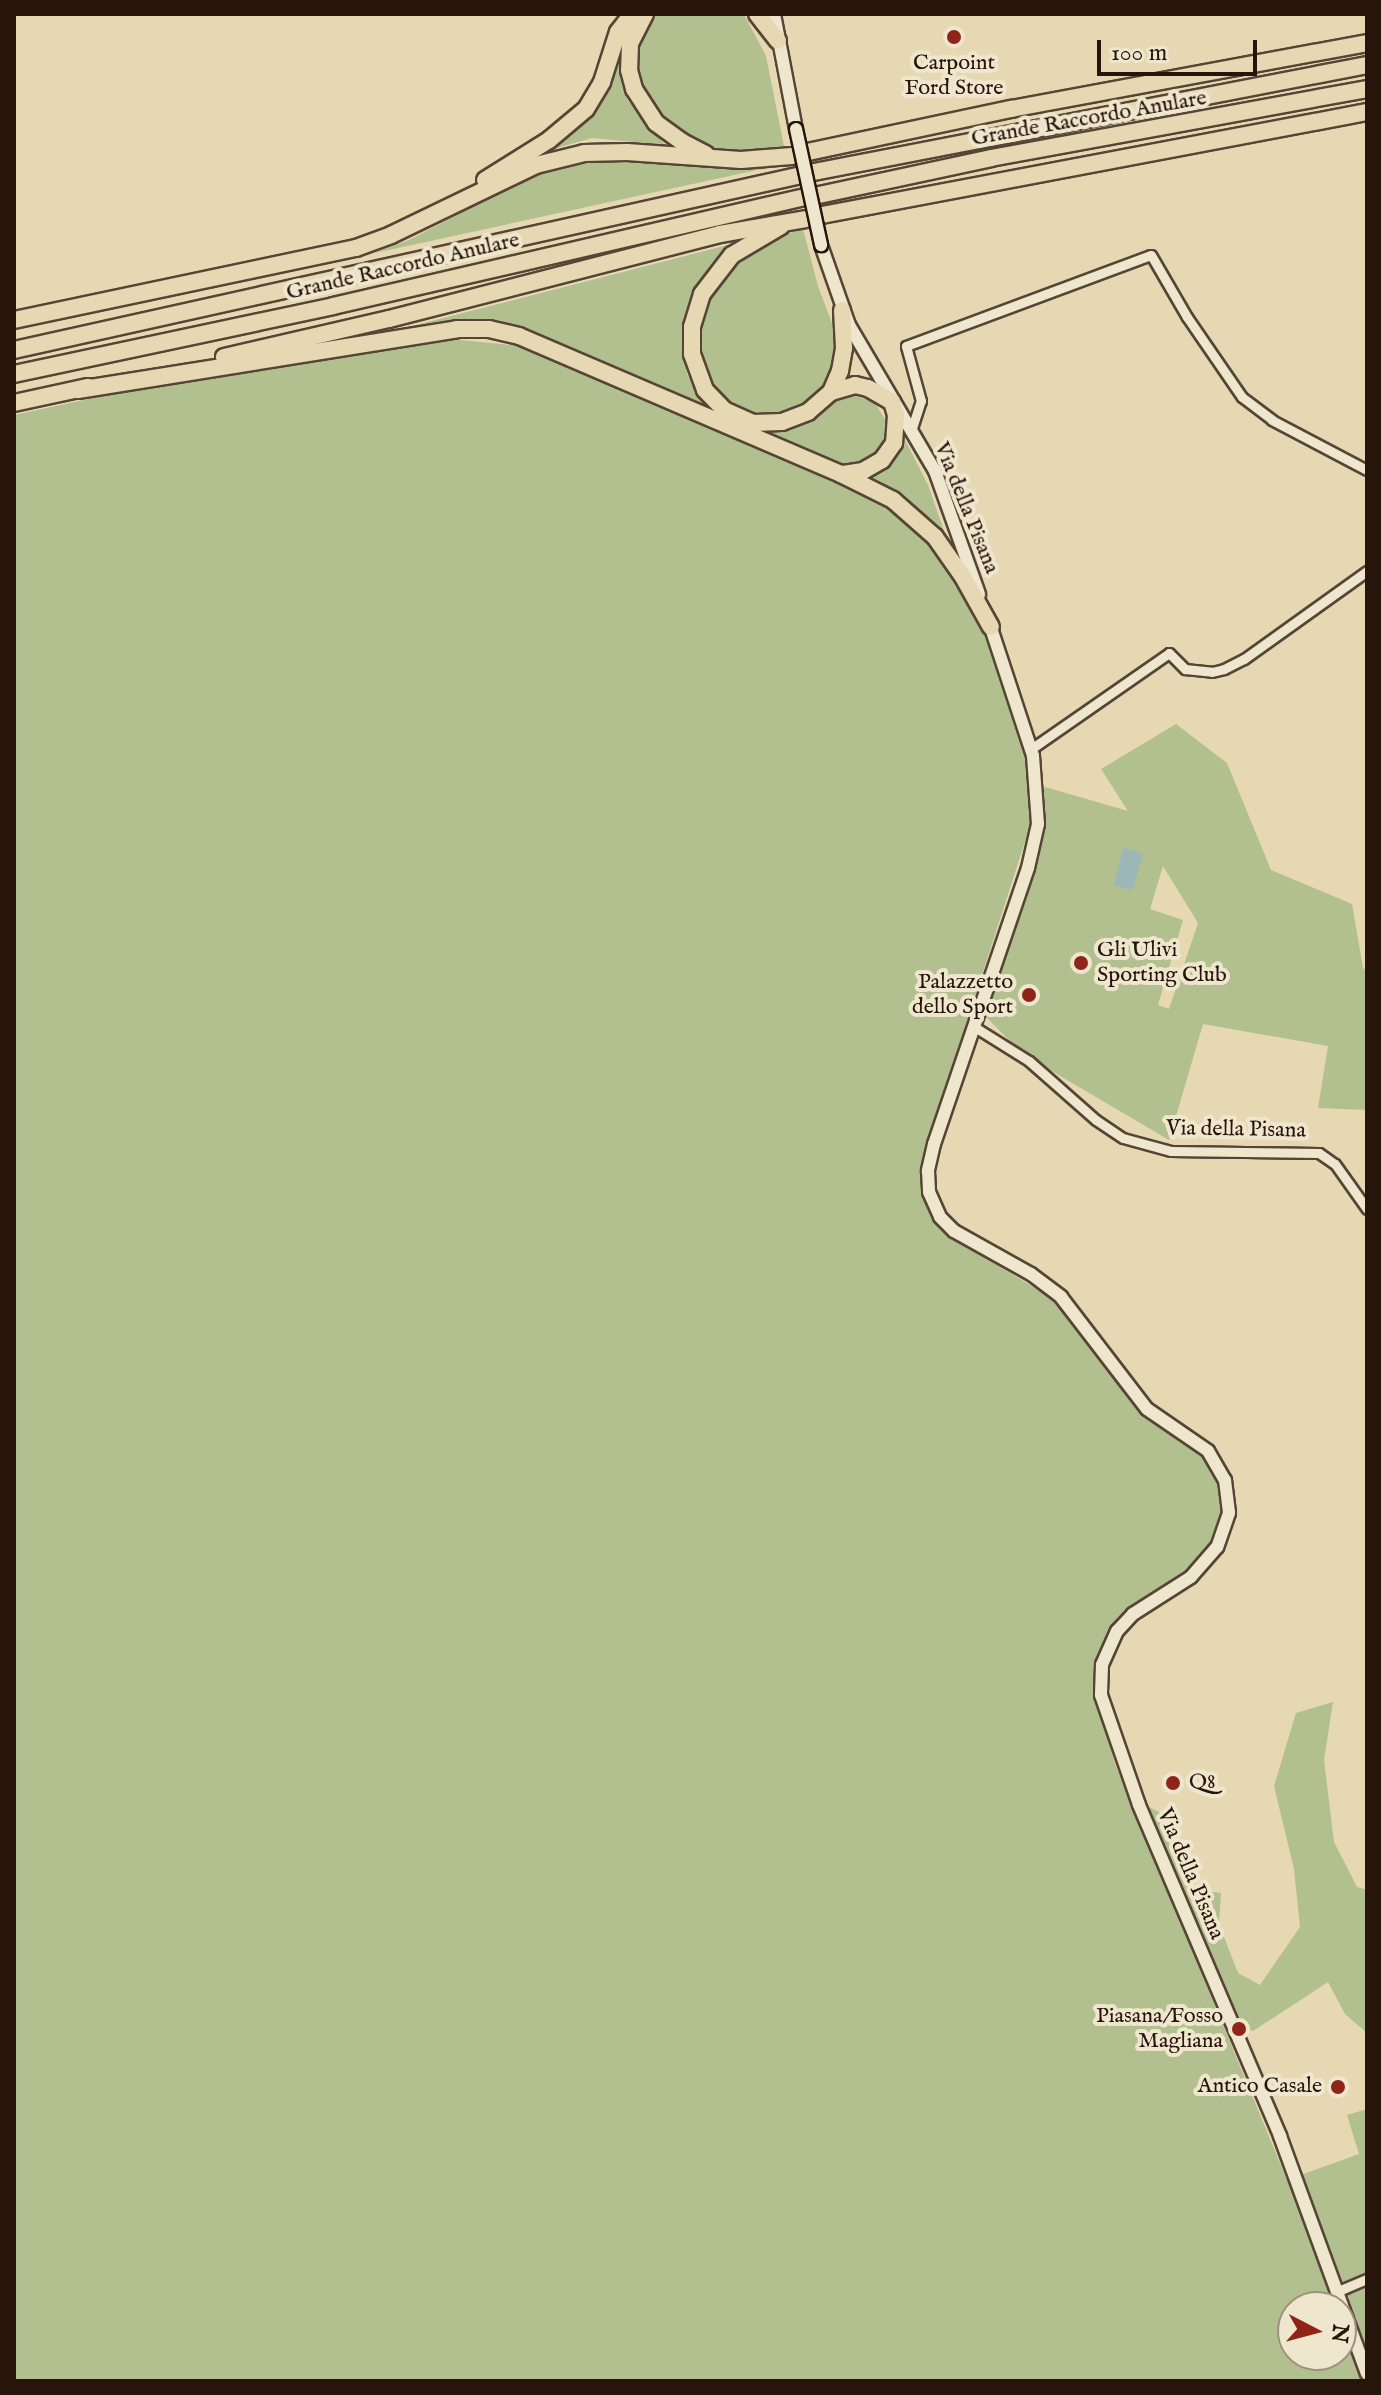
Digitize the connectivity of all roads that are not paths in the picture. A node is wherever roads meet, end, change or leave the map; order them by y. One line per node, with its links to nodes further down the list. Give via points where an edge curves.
1 (632, 14): 14 (highway, via 618,32 592,102 573,122)
2 (645, 14): 10 (highway, via 635,30 629,60 639,98 668,133)
3 (757, 14): 5 (highway)
4 (774, 14): 5 (main road, Via della Pisana)
5 (778, 41): 15 (main road, Via della Pisana, bridge, via 821,245)
6 (1367, 43): 10 (highway, Grande Raccordo Anulare, via 800,154)
7 (1367, 65): 17 (highway, Grande Raccordo Anulare, via 806,174)
8 (1367, 89): 11 (highway, Grande Raccordo Anulare)
9 (1367, 112): 13 (highway, Grande Raccordo Anulare)
10 (718, 159): 14 (highway, Grande Raccordo Anulare, via 584,153 536,165)
11 (819, 195)
12 (802, 198): 18 (highway, Grande Raccordo Anulare)
13 (785, 223): 19 (highway, Grande Raccordo Anulare, via 720,234 389,319); 20 (highway, via 732,255 712,277 692,327 693,364 717,405 753,423 797,418)
14 (391, 235): 16 (highway, Grande Raccordo Anulare, via 356,248)
15 (842, 310): 20 (highway, via 843,359); 21 (main road, Via della Pisana)
16 (14, 320)
17 (14, 350)
18 (14, 374)
19 (78, 390): 22 (highway); 25 (highway, via 432,333 489,329 564,352)
20 (831, 392): 21 (highway, via 863,386)
21 (892, 402): 23 (main road, Via della Pisana); 25 (highway, via 896,428 889,452 869,469)
22 (14, 403)
23 (911, 431): 24 (street, via 921,401 906,346 1151,255 1242,397 1272,420); 27 (main road, Via della Pisana, via 938,480)
24 (1367, 470)
25 (841, 474): 27 (highway, via 916,517 949,557)
26 (1367, 571): 28 (street, via 1224,669 1185,669 1169,653)
27 (991, 627): 28 (main road, Via della Pisana)
28 (1031, 749): 29 (main road, Via della Pisana, via 1039,802 1035,844)
29 (973, 1026): 30 (street, Via della Pisana, via 1029,1061 1123,1138 1179,1151 1319,1153 1335,1164); 32 (main road, Via della Pisana, via 929,1165 935,1208 954,1231 1058,1294 1147,1409 1208,1451 1227,1484 1229,1513 1217,1547 1191,1577 1124,1622 1105,1652 1100,1687 1119,1754 1280,2136)
30 (1367, 1209)
31 (1367, 2279): 33 (street)
32 (1336, 2291)
33 (1338, 2291)
34 (1357, 2348): 35 (main road, Via della Pisana)
35 (1367, 2374)

